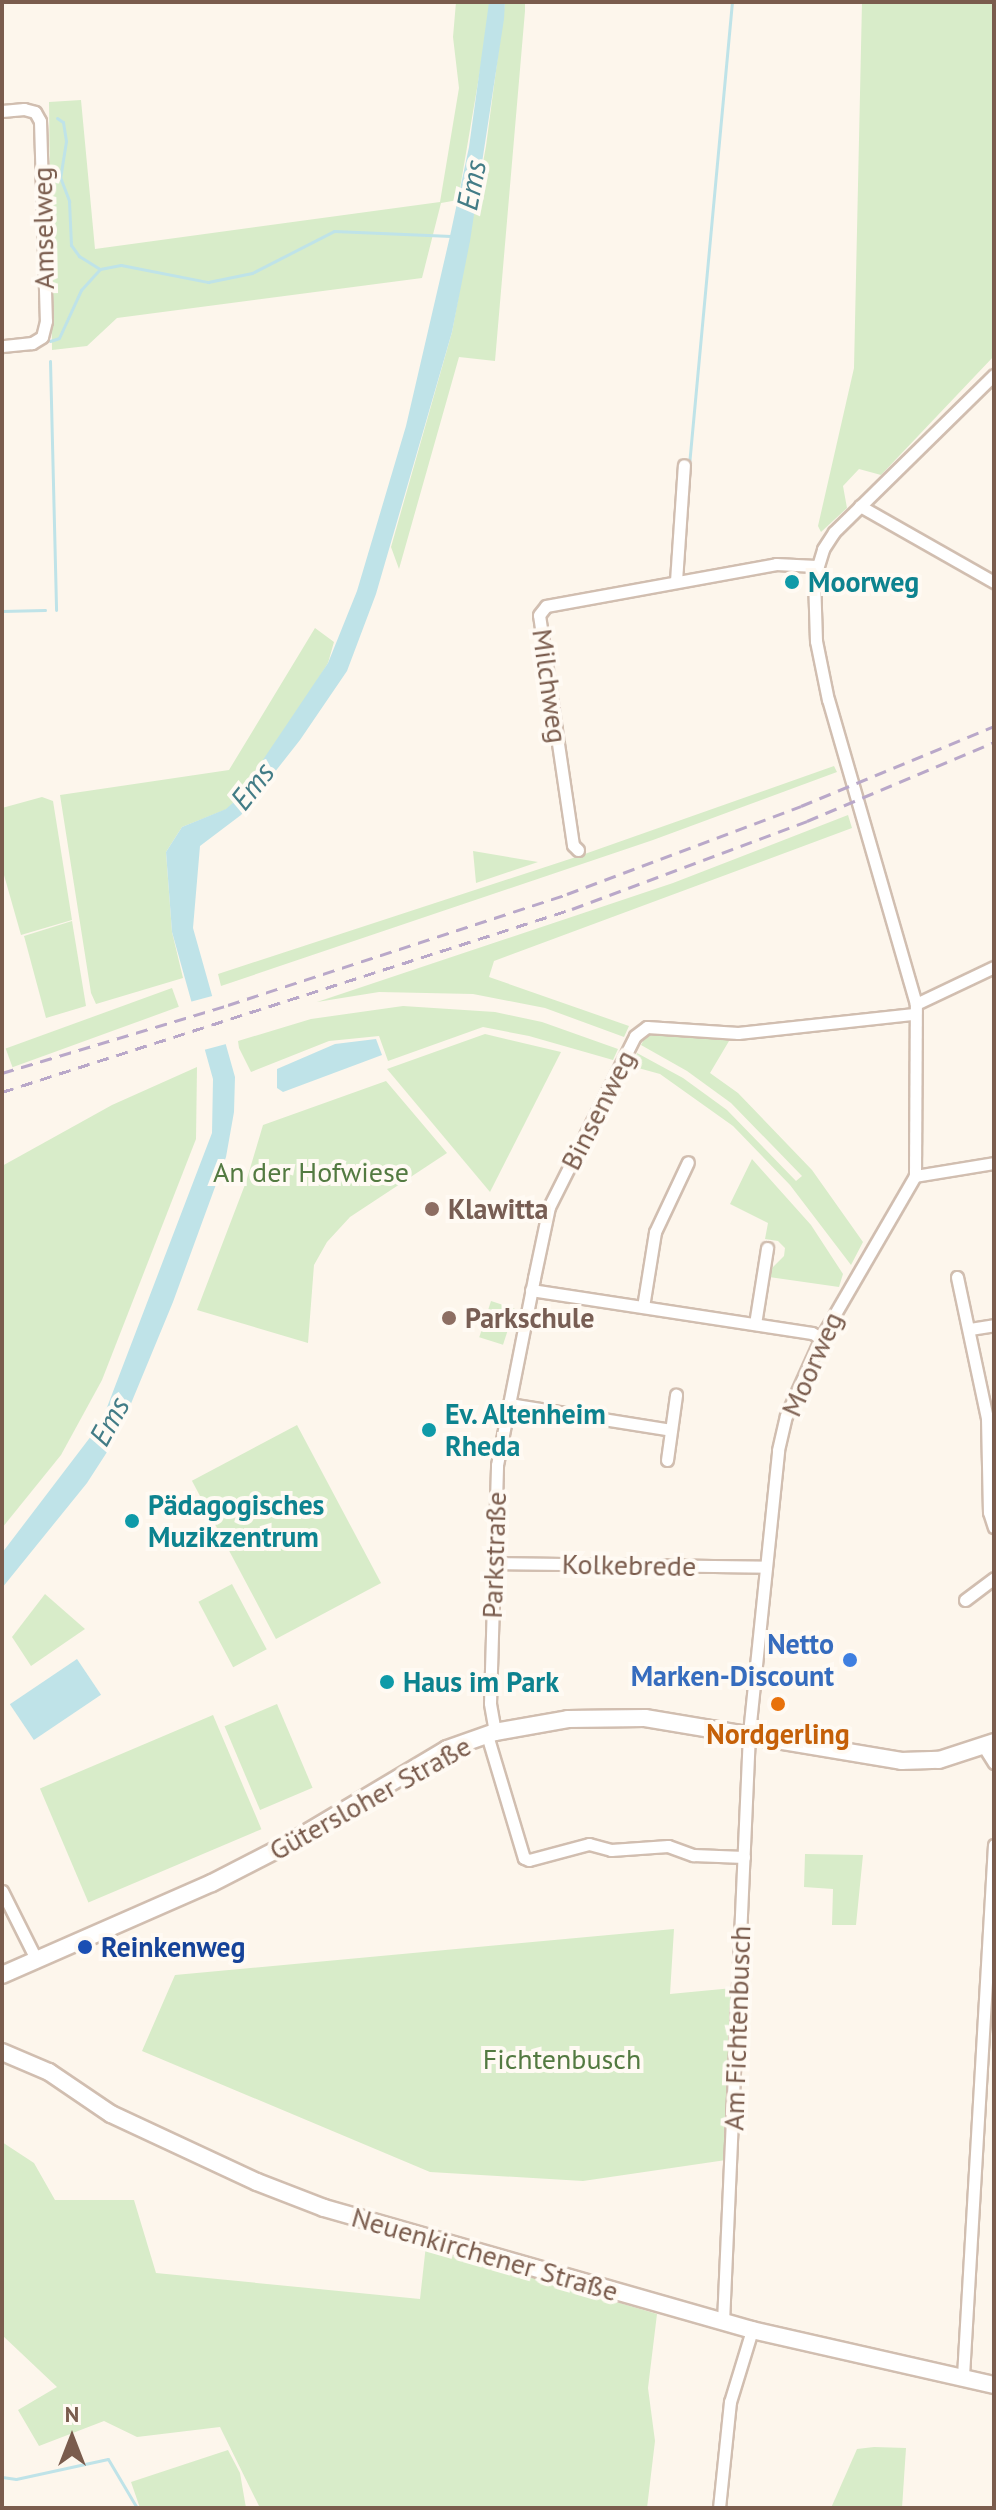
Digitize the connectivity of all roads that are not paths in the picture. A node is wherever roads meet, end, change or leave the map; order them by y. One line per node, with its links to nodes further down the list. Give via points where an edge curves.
1 (2, 111): 2 (street, Amselweg, via 24,109 35,112 40,121 46,321 42,337 32,343)
2 (2, 346)
3 (994, 375): 5 (street, Moorweg)
4 (684, 465): 7 (street)
5 (860, 506): 6 (street, Moorweg, via 834,532); 8 (street)
6 (816, 566): 7 (street, Milchweg, via 776,564); 11 (street, Moorweg, via 816,641 828,700)
7 (676, 581): 9 (street, Milchweg, via 546,606 539,615 573,845)
8 (994, 582)
9 (578, 850)
10 (994, 967): 11 (street)
11 (915, 1009): 14 (street, Moorweg); 17 (street, Binsenweg, via 738,1033 647,1027 635,1036 549,1207)
12 (688, 1162): 18 (street, via 655,1232)
13 (994, 1163): 14 (street)
14 (915, 1176): 22 (street, Moorweg)
15 (767, 1248): 19 (street)
16 (957, 1277): 21 (street)
17 (531, 1290): 18 (street); 24 (street, Parkstraße)
18 (643, 1307): 19 (street)
19 (755, 1324): 22 (street)
20 (994, 1325): 21 (street)
21 (970, 1329): 27 (street, via 987,1418 989,1512)
22 (821, 1338): 29 (street, Moorweg, via 780,1439)
23 (676, 1395): 25 (street)
24 (509, 1404): 25 (street); 28 (street, Parkstraße, via 497,1465)
25 (671, 1430): 26 (street)
26 (667, 1460)
27 (994, 1527)
28 (494, 1563): 29 (street, Kolkebrede); 32 (street, Parkstraße)
29 (764, 1567): 33 (street, Moorweg)
30 (994, 1578): 31 (street)
31 (965, 1600)
32 (491, 1733): 33 (main road, Gütersloher Straße, via 535,1723 621,1717); 37 (street, Parkstraße, via 524,1858 589,1844 611,1850 668,1846 693,1855); 39 (main road, Gütersloher Straße, via 422,1762 286,1845 212,1883)
33 (749, 1733): 34 (main road, Gütersloher Straße, via 901,1761 939,1760); 37 (street, Am Fichtenbusch)
34 (989, 1744): 35 (street)
35 (994, 1763)
36 (994, 1845): 41 (street)
37 (744, 1857): 43 (street, Am Fichtenbusch)
38 (2, 1891): 39 (street)
39 (37, 1961): 40 (main road, Gütersloher Straße)
40 (2, 1975)
41 (989, 2022): 45 (street)
42 (2, 2052): 43 (main road, Neuenkirchener Straße, via 49,2072 111,2114 324,2208)
43 (723, 2322): 44 (main road, Neuenkirchener Straße)
44 (752, 2330): 45 (main road, Neuenkirchener Straße); 47 (street, via 730,2402)
45 (963, 2376): 46 (main road, Neuenkirchener Straße)
46 (994, 2385)
47 (719, 2508)

